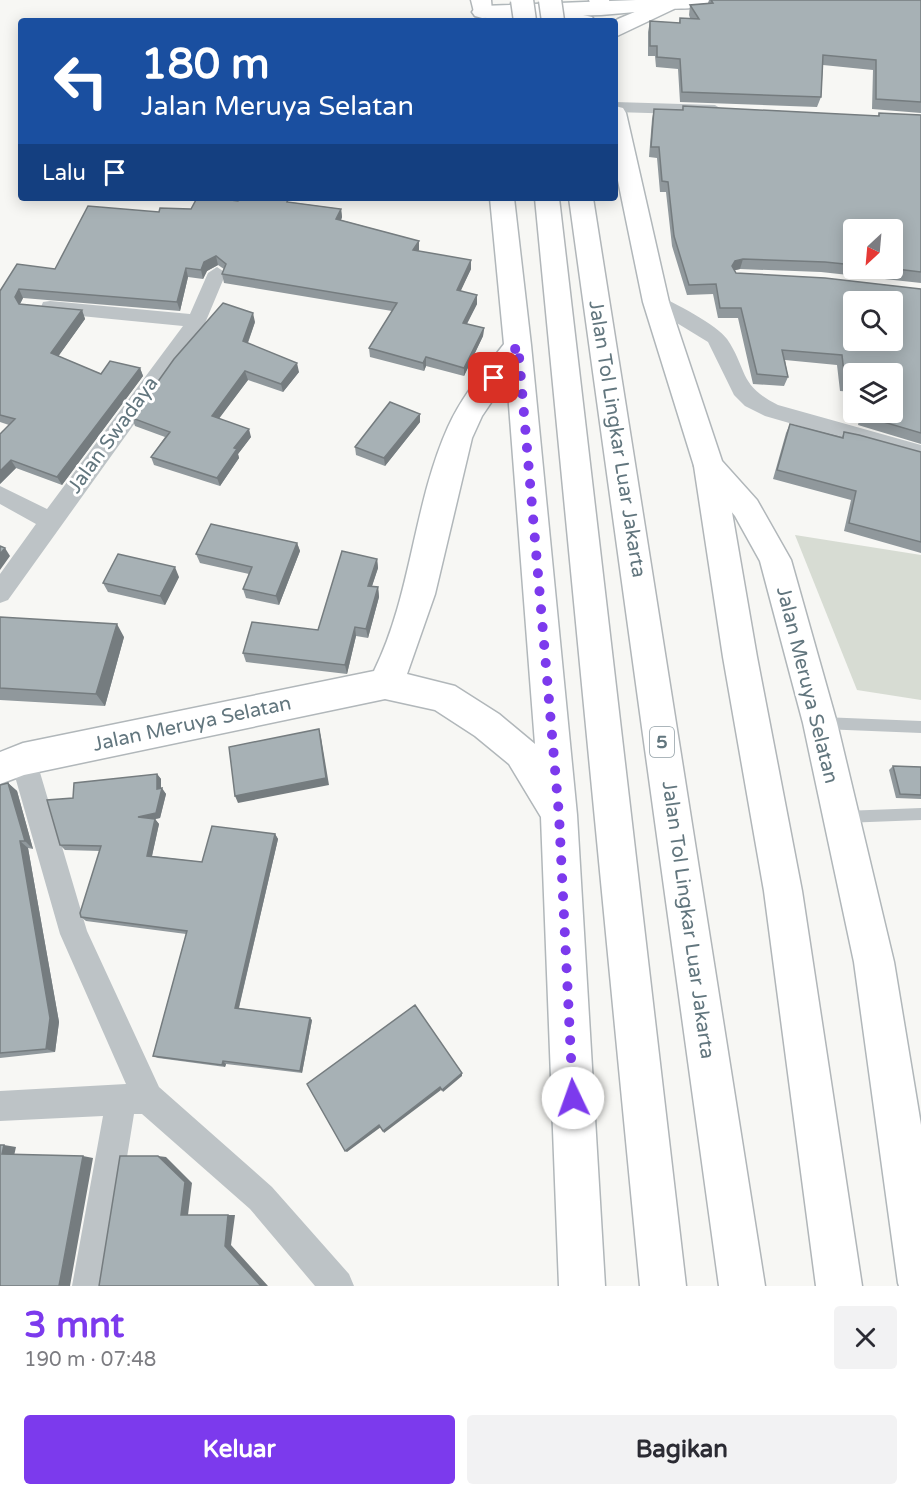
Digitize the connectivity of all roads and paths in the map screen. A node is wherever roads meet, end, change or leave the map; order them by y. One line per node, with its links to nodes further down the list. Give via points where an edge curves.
1 (522, 0): 7 (main road, bridge)
2 (550, 0): 8 (main road, bridge)
3 (699, 1): 4 (main road)
4 (664, 2): 5 (main road); 9 (main road)
5 (597, 13): 6 (main road, via 507,17)
6 (485, 14)
7 (525, 18)
8 (553, 18)
9 (618, 29)
10 (618, 107): 11 (street)
11 (736, 111)
12 (618, 127): 17 (main road, Jalan Meruya Selatan)
13 (502, 201): 20 (main road, Jalan Meruya Selatan)
14 (547, 201): 39 (main road, Jalan Tol Lingkar Luar Jakarta)
15 (581, 201): 40 (main road, Jalan Tol Lingkar Luar Jakarta / 5)
16 (217, 273): 19 (street, Jalan Swadaya)
17 (656, 302): 21 (street, via 715,336 736,383 748,397 772,411); 22 (main road, Jalan Meruya Selatan)
18 (30, 305): 19 (street)
19 (197, 321): 24 (street, Jalan Swadaya)
20 (518, 345): 26 (main road, via 459,436 407,634); 31 (main road, Jalan Meruya Selatan)
21 (921, 453)
22 (710, 466): 27 (main road, Jalan Meruya Selatan, via 746,508 775,560); 41 (main road, via 783,891)
23 (0, 494): 24 (street)
24 (50, 521): 25 (street, Jalan Swadaya)
25 (0, 593)
26 (385, 684): 29 (main road, Jalan Meruya Selatan); 31 (main road, Jalan Meruya Selatan, via 443,697 487,725 521,753)
27 (820, 723): 28 (lane); 32 (main road, Jalan Meruya Selatan)
28 (921, 727)
29 (12, 763): 33 (street)
30 (921, 814): 32 (lane)
31 (559, 815): 38 (main road, Jalan Meruya Selatan)
32 (840, 817): 35 (main road, Jalan Meruya Selatan, via 874,962)
33 (135, 1099): 34 (street); 36 (street); 37 (street, via 261,1198)
34 (0, 1106)
35 (921, 1283)
36 (89, 1286)
37 (337, 1286)
38 (582, 1286)
39 (663, 1286)
40 (742, 1286)
41 (839, 1286)

